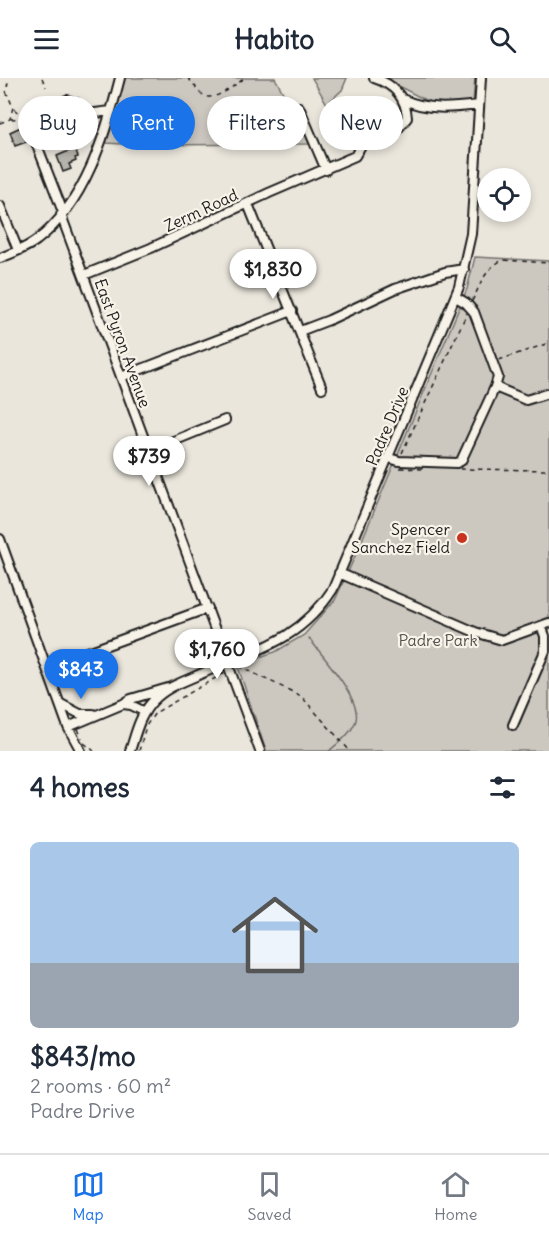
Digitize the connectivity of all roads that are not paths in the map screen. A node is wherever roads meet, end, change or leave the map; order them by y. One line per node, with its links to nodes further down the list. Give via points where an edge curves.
1 (120, 78): 4 (street)
2 (374, 78): 5 (street, via 393,87)
3 (481, 78): 8 (street, Padre Drive)
4 (115, 96)
5 (400, 96)
6 (403, 99): 8 (street, via 430,108)
7 (403, 101): 11 (street, Zerm Road, via 407,118)
8 (479, 105): 20 (street, Padre Drive, via 471,234)
9 (110, 114): 17 (street, via 93,163)
10 (307, 124): 14 (street)
11 (403, 124)
12 (39, 150): 17 (street, East Pyron Avenue)
13 (358, 150): 14 (street, Zerm Road, via 355,156)
14 (328, 169): 15 (street, Zerm Road)
15 (248, 204): 21 (street, Zerm Road); 23 (street)
16 (0, 206): 18 (street)
17 (62, 214): 18 (street, via 37,240); 21 (street, East Pyron Avenue)
18 (18, 250): 19 (street)
19 (0, 258)
20 (464, 269): 22 (street, Padre Drive); 24 (street, via 395,289)
21 (84, 275): 25 (street, East Pyron Avenue)
22 (456, 297): 26 (street, via 474,312 498,377); 31 (street, Padre Drive)
23 (292, 311): 24 (street); 25 (street)
24 (300, 331): 27 (street)
25 (121, 377): 30 (street, East Pyron Avenue)
26 (495, 387): 28 (street, via 526,400); 31 (street, via 461,461)
27 (322, 388)
28 (549, 393)
29 (225, 420): 30 (street)
30 (149, 451): 34 (street, East Pyron Avenue)
31 (388, 458): 33 (street, Padre Drive)
32 (0, 539): 37 (street)
33 (339, 573): 35 (street, via 502,640); 36 (street, Padre Drive, via 320,608 297,630)
34 (208, 608): 36 (street, East Pyron Avenue); 37 (street)
35 (545, 624): 43 (street, via 545,651)
36 (228, 662): 38 (street, Padre Drive); 47 (street, East Pyron Avenue)
37 (47, 667): 39 (street)
38 (169, 688): 40 (street, Padre Drive); 41 (street, Padre Drive)
39 (61, 704): 42 (street, via 80,714); 44 (street)
40 (123, 704): 41 (street); 42 (street, Padre Drive)
41 (145, 712): 46 (street, Padre Drive)
42 (98, 714): 44 (street, Padre Drive)
43 (513, 725)
44 (68, 727): 45 (street)
45 (81, 751)
46 (130, 751)
47 (260, 751)

